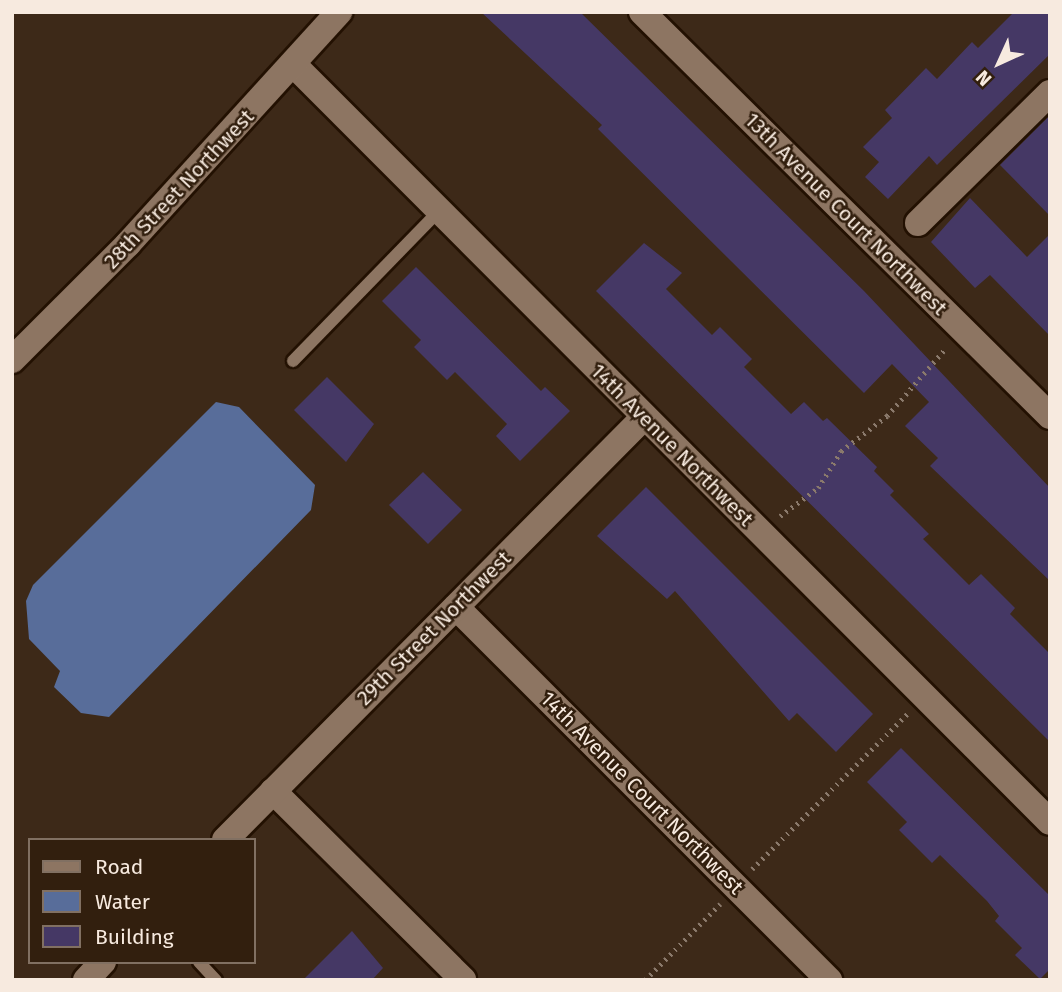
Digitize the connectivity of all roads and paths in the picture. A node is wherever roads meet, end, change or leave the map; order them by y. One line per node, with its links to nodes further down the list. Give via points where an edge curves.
1 (339, 12): 3 (street, 28th Street Northwest)
2 (642, 12): 7 (street, 13th Avenue Court Northwest)
3 (295, 66): 5 (street, 14th Avenue Northwest); 8 (street, 28th Street Northwest)
4 (1050, 93): 6 (street)
5 (439, 211): 9 (lane); 11 (street, 14th Avenue Northwest)
6 (918, 223)
7 (964, 330): 10 (street, 13th Avenue Court Northwest); 12 (path, via 916,376 887,416 841,451 818,488)
8 (12, 360)
9 (293, 361)
10 (1049, 414)
11 (644, 417): 12 (street, 14th Avenue Northwest); 13 (street, 29th Street Northwest)
12 (760, 533): 14 (street, 14th Avenue Northwest)
13 (456, 607): 15 (street, 29th Street Northwest); 18 (street, 14th Avenue Court Northwest)
14 (924, 697): 16 (street, 14th Avenue Northwest); 18 (path)
15 (273, 791): 17 (street, 29th Street Northwest); 23 (street)
16 (1050, 822)
17 (227, 838)
18 (734, 885): 24 (path); 25 (street, 14th Avenue Court Northwest)
19 (101, 964): 21 (street)
20 (201, 964): 22 (lane)
21 (86, 980)
22 (216, 980)
23 (463, 980)
24 (645, 980)
25 (829, 980)

